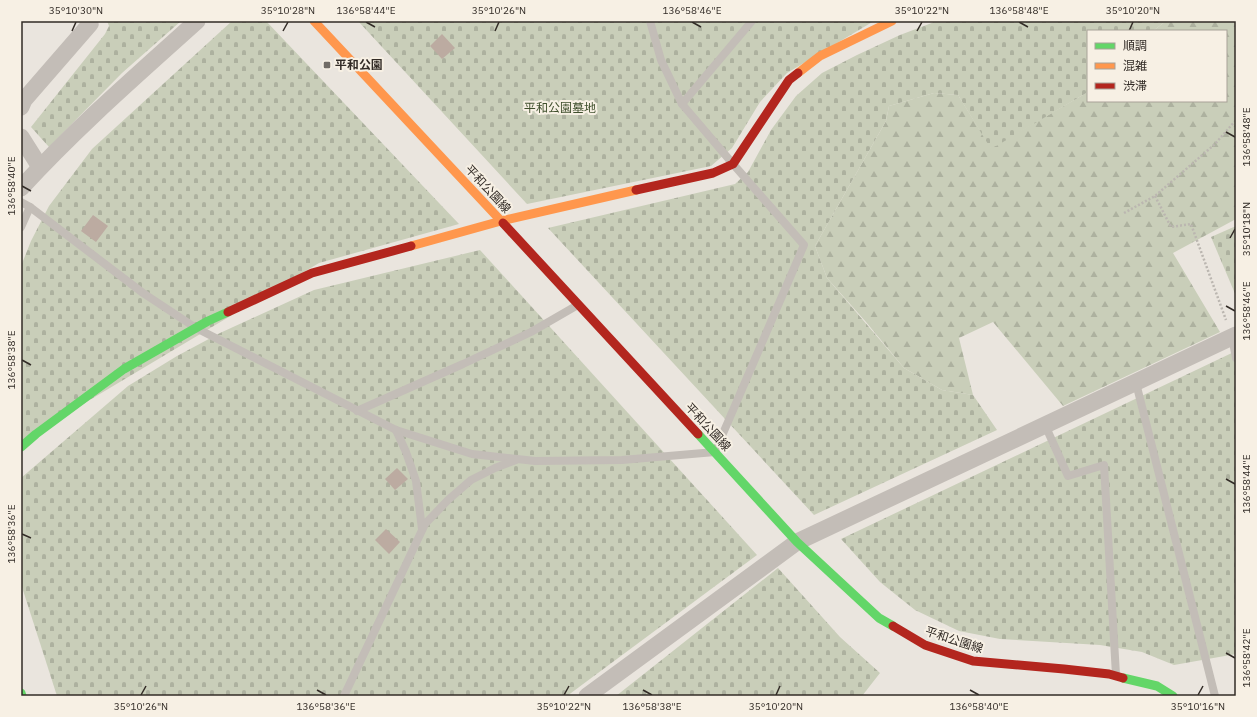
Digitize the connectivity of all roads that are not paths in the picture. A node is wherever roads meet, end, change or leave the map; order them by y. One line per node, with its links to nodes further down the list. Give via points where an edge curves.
1 (88, 21): 8 (street, via 90,24 24,100)
2 (197, 21): 11 (street, via 128,82)
3 (314, 21): 15 (street, 平和公園線)
4 (650, 21): 7 (lane, via 661,60)
5 (752, 21): 7 (lane)
6 (892, 21): 10 (street, via 820,56 789,80)
7 (682, 104): 10 (lane)
8 (21, 107)
9 (21, 137): 11 (street)
10 (733, 164): 15 (street, via 713,173); 26 (lane, via 804,245)
11 (40, 167): 12 (street)
12 (21, 188)
13 (21, 202): 14 (lane)
14 (30, 207): 16 (lane); 18 (lane, via 143,293)
15 (501, 220): 17 (street, 平和公園線); 18 (street, via 312,273 208,320)
16 (21, 227)
17 (578, 304): 22 (lane, via 531,332); 26 (street, 平和公園線)
18 (196, 328): 22 (lane); 25 (street, via 124,369)
19 (1234, 336): 20 (lane); 21 (street)
20 (1236, 358)
21 (1136, 383): 23 (street); 36 (lane)
22 (358, 411): 24 (lane)
23 (1045, 426): 29 (street); 30 (lane, via 1068,476 1104,465)
24 (396, 430): 27 (lane, via 472,454); 28 (lane, via 416,481)
25 (21, 447)
26 (715, 452): 27 (lane, via 622,460); 29 (street, 平和公園線)
27 (519, 459): 28 (lane, via 471,480 448,500)
28 (422, 530): 34 (lane)
29 (797, 542): 30 (street, 平和公園線, via 878,618 925,645 973,661); 32 (street)
30 (1116, 676): 35 (street, 平和公園線, via 1157,686)
31 (21, 692): 33 (street)
32 (595, 694)
33 (22, 696)
34 (344, 696)
35 (1173, 696)
36 (1215, 696)

